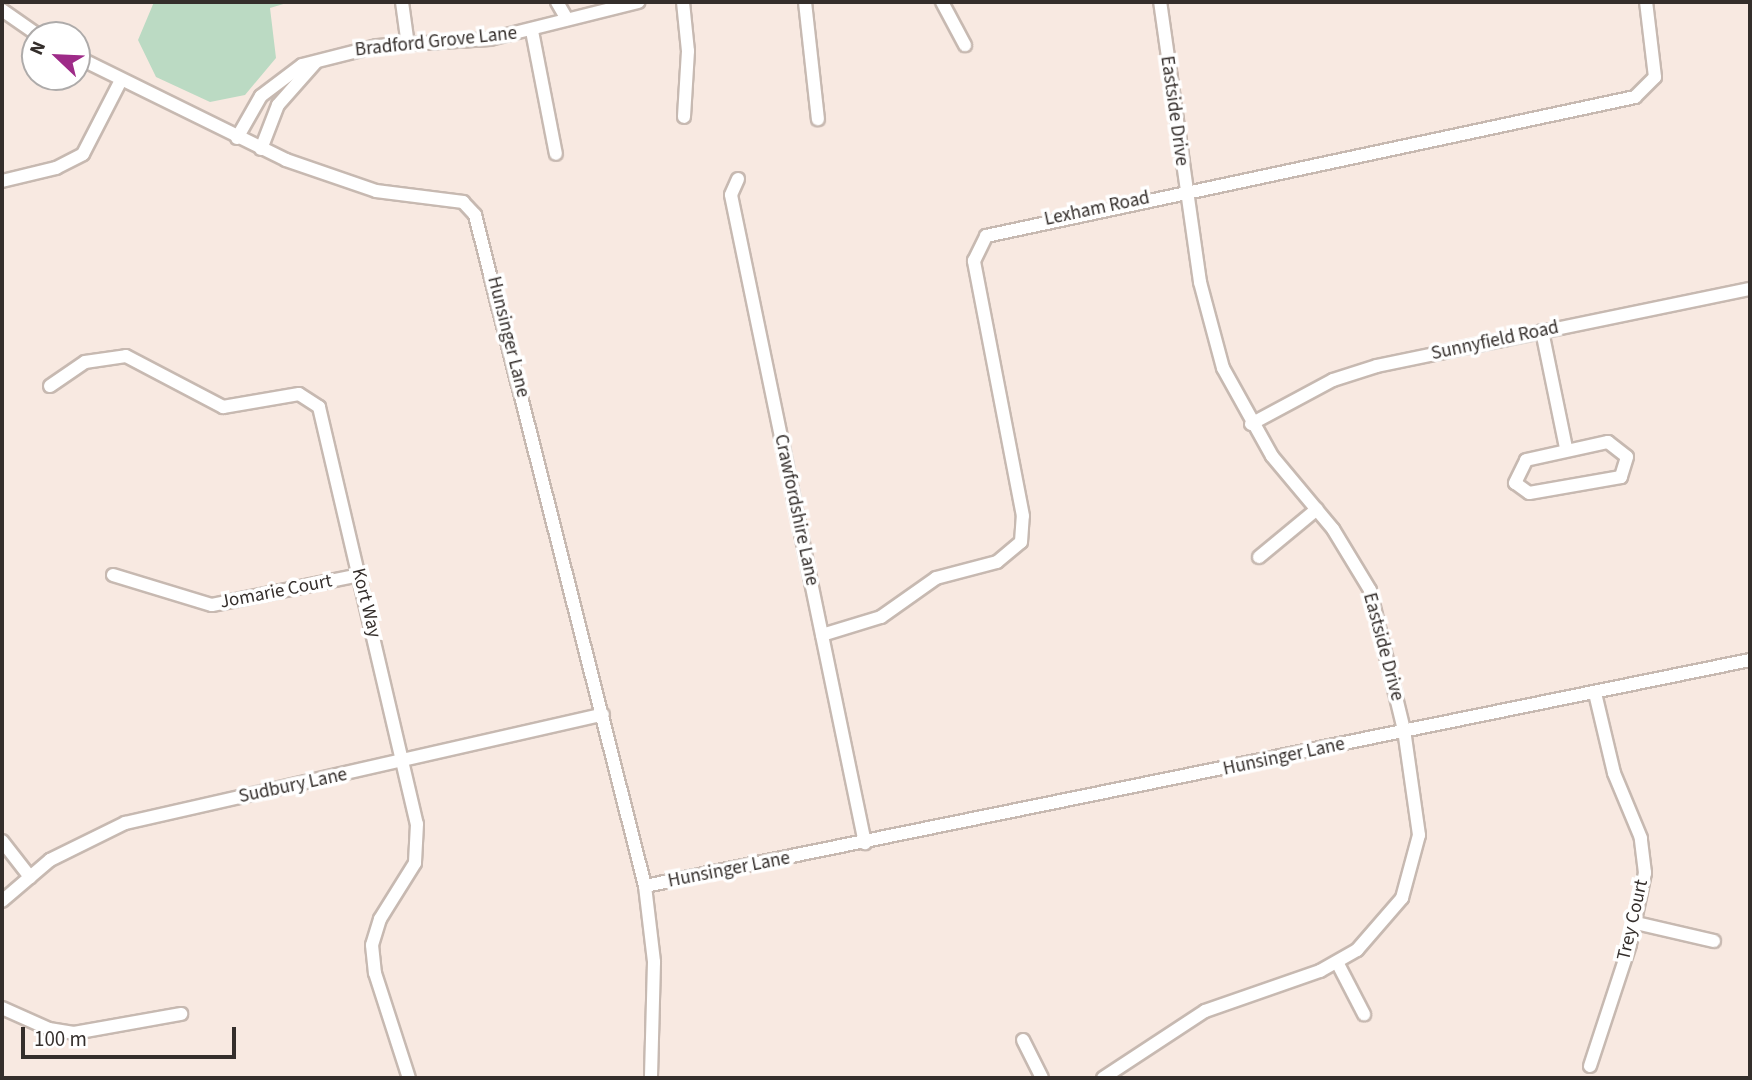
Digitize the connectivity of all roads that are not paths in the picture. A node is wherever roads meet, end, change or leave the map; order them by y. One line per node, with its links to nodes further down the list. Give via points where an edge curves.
1 (402, 2): 13 (street)
2 (557, 2): 10 (street)
3 (638, 2): 10 (street, Bradford Grove Lane)
4 (683, 2): 18 (street, via 688,51)
5 (804, 2): 19 (street)
6 (942, 2): 14 (street)
7 (1160, 2): 25 (street, Eastside Drive)
8 (1646, 2): 25 (street, Lexham Road, via 1655,77 1635,97)
9 (2, 10): 11 (street)
10 (567, 19): 12 (street, Bradford Grove Lane)
11 (21, 23)
12 (532, 31): 13 (street, Bradford Grove Lane); 22 (street)
13 (408, 45): 15 (street, Bradford Grove Lane, via 362,48)
14 (965, 45)
15 (316, 62): 20 (street, Bradford Grove Lane, via 292,69 275,82); 21 (street, via 278,105)
16 (91, 64): 17 (street, Hunsinger Lane)
17 (121, 80): 20 (street, Hunsinger Lane); 24 (street, via 83,154 57,168)
18 (684, 117)
19 (818, 119)
20 (237, 138): 21 (street, Hunsinger Lane)
21 (261, 149): 38 (street, Hunsinger Lane, via 376,191 463,202 475,215)
22 (556, 153)
23 (738, 179): 35 (street, Crawfordshire Lane, via 731,195)
24 (2, 181)
25 (1185, 190): 29 (street, Eastside Drive, via 1211,331 1232,391); 35 (street, Lexham Road, via 997,230 978,245 976,284 1023,516 1021,542 997,562 936,578 881,617)
26 (1750, 289): 27 (street, Sunnyfield Road)
27 (1542, 331): 29 (street, Sunnyfield Road, via 1377,366 1333,380); 30 (street)
28 (50, 386): 34 (street, Kort Way, via 85,362 126,356 223,407 299,394 314,400)
29 (1251, 425): 31 (street, Eastside Drive)
30 (1566, 448): 30 (street, via 1525,460 1515,483 1529,493 1543,491 1612,480 1628,465 1621,448 1608,442)
31 (1317, 509): 32 (street); 39 (street, Eastside Drive, via 1370,590)
32 (1259, 557)
33 (113, 575): 34 (street, Jomarie Court, via 212,604)
34 (359, 575): 40 (street, Kort Way)
35 (822, 635): 42 (street, Crawfordshire Lane)
36 (1750, 660): 37 (street, Hunsinger Lane)
37 (1595, 693): 39 (street, Hunsinger Lane); 46 (street, Trey Court, via 1614,773 1641,838 1645,873)
38 (603, 714): 40 (street, Sudbury Lane); 44 (street, Hunsinger Lane)
39 (1404, 730): 42 (street, Hunsinger Lane); 48 (street, Eastside Drive, via 1420,818 1413,869 1382,926)
40 (405, 761): 43 (street, Sudbury Lane, via 125,823 74,846); 54 (street, Kort Way, via 418,851 380,919 372,956)
41 (2, 841): 43 (street)
42 (864, 844): 44 (street, Hunsinger Lane)
43 (30, 877): 45 (street, Sudbury Lane)
44 (645, 886): 55 (street, via 654,962)
45 (2, 901)
46 (1636, 923): 47 (street); 53 (street, Trey Court)
47 (1714, 941)
48 (1337, 962): 51 (street); 57 (street, Eastside Drive, via 1223,1002)
49 (2, 1008): 50 (street, via 49,1029 74,1033)
50 (181, 1014)
51 (1364, 1014)
52 (1023, 1040): 56 (street)
53 (1590, 1066)
54 (408, 1078)
55 (651, 1078)
56 (1042, 1078)
57 (1103, 1078)

